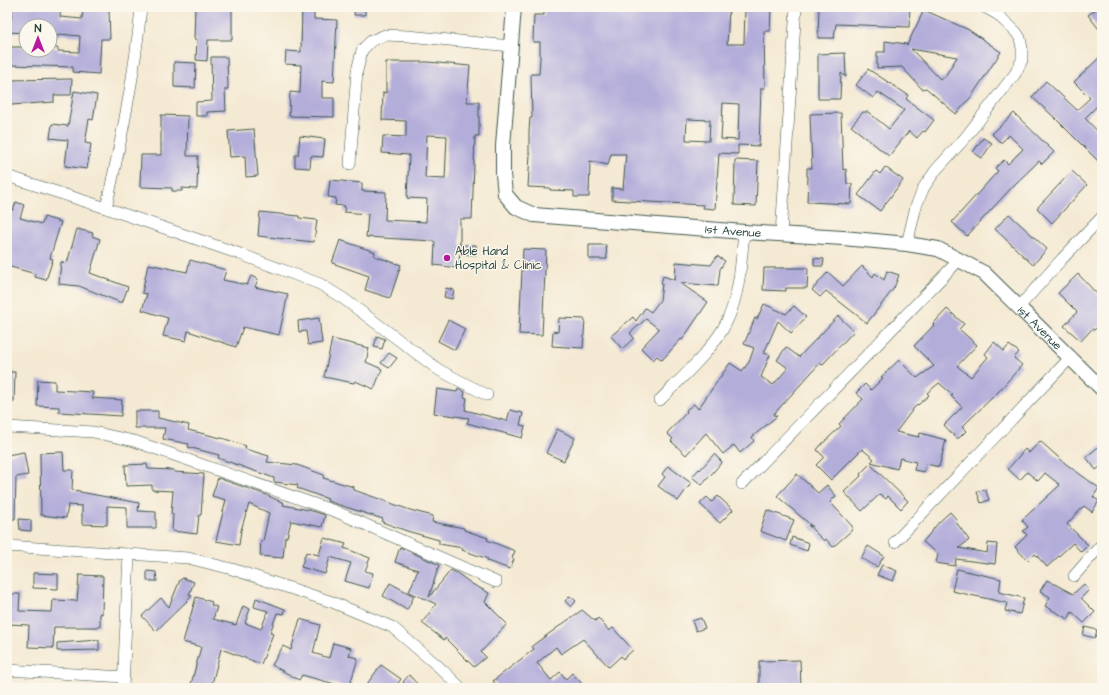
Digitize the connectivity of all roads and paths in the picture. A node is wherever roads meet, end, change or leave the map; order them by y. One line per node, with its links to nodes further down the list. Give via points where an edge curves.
1 (141, 7): 8 (street, via 126,118)
2 (514, 7): 5 (street, 1st Avenue)
3 (796, 7): 11 (street)
4 (984, 7): 12 (street, via 1016,32 1020,38 1022,60 1015,74 924,187 916,206)
5 (511, 46): 6 (street, via 385,35 371,41 362,50 357,71); 10 (street, 1st Avenue, via 503,174 505,194 516,207 534,215)
6 (350, 164)
7 (7, 176): 8 (street)
8 (106, 208): 17 (street, via 320,284 440,370)
9 (1102, 217): 14 (street)
10 (744, 232): 11 (street, 1st Avenue); 18 (street, via 737,294 727,322 713,343)
11 (781, 234): 12 (street, 1st Avenue)
12 (907, 244): 13 (street, 1st Avenue, via 938,249)
13 (960, 259): 14 (street, 1st Avenue, via 984,273); 20 (street)
14 (1019, 307): 15 (street, 1st Avenue)
15 (1070, 358): 16 (street, 1st Avenue); 21 (street)
16 (1102, 389)
17 (487, 395)
18 (660, 400)
19 (7, 427): 26 (street, via 93,432 134,441 337,512)
20 (742, 484)
21 (895, 542)
22 (1102, 544): 25 (street)
23 (7, 546): 24 (street)
24 (129, 554): 28 (street); 29 (street, via 188,558 232,569 332,602 392,627)
25 (1074, 576)
26 (496, 582)
27 (7, 670): 28 (street)
28 (123, 683)
29 (461, 688)

